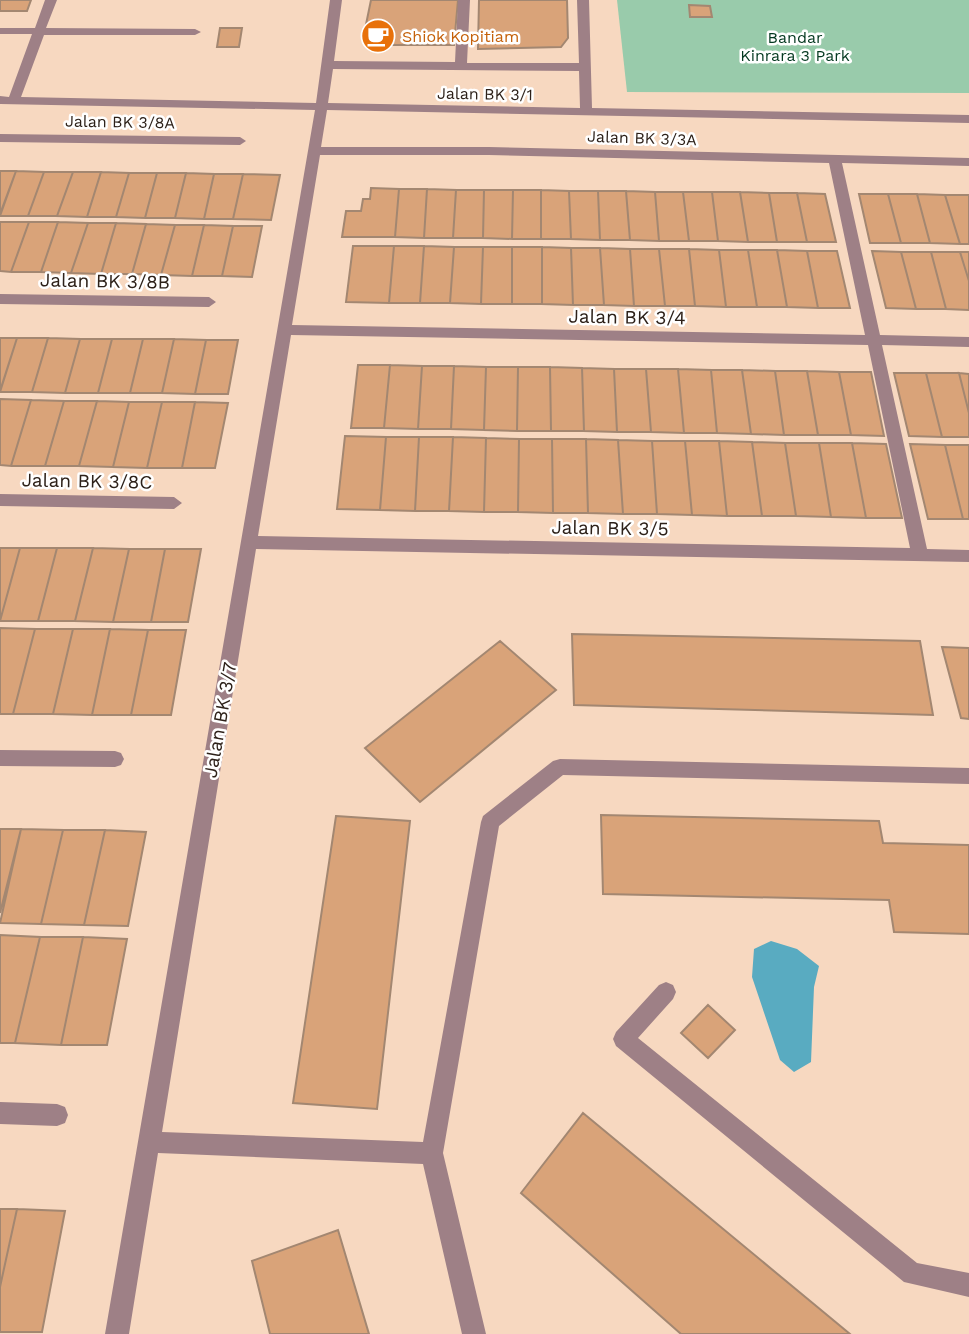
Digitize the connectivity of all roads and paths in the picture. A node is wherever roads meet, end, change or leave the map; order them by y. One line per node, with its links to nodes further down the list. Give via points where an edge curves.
1 (51, 0): 6 (street)
2 (337, 0): 8 (street, Jalan BK 3/7)
3 (464, 0): 9 (street)
4 (583, 0): 10 (street)
5 (0, 31): 6 (street)
6 (39, 32): 7 (street); 11 (street)
7 (195, 32)
8 (327, 65): 9 (street); 12 (street, Jalan BK 3/7)
9 (461, 66): 10 (street)
10 (585, 67): 13 (street)
11 (7, 100): 12 (street, Jalan BK 3/1)
12 (322, 105): 13 (street, Jalan BK 3/1); 17 (street, Jalan BK 3/7)
13 (586, 112): 14 (street, Jalan BK 3/1)
14 (969, 120)
15 (0, 138): 16 (street, Jalan BK 3/8A)
16 (240, 141)
17 (314, 151): 18 (street, Jalan BK 3/3A); 22 (street, Jalan BK 3/7)
18 (835, 160): 19 (street, Jalan BK 3/3A); 23 (street)
19 (969, 162)
20 (0, 299): 21 (street, Jalan BK 3/8B)
21 (209, 302)
22 (285, 330): 23 (street, Jalan BK 3/4); 27 (street, Jalan BK 3/7)
23 (874, 340): 24 (street, Jalan BK 3/4); 28 (street)
24 (969, 342)
25 (0, 500): 26 (street, Jalan BK 3/8C)
26 (174, 503)
27 (250, 542): 28 (street, Jalan BK 3/5); 36 (street, Jalan BK 3/7)
28 (920, 555): 29 (street, Jalan BK 3/5)
29 (969, 556)
30 (0, 758): 31 (street)
31 (115, 759)
32 (969, 776): 37 (street, via 560,767 490,822)
33 (666, 992): 38 (street, via 623,1038 912,1274)
34 (0, 1114): 35 (street)
35 (57, 1115)
36 (149, 1142): 37 (street); 39 (street, Jalan BK 3/7)
37 (432, 1153): 40 (street)
38 (969, 1285)
39 (117, 1334)
40 (474, 1334)

